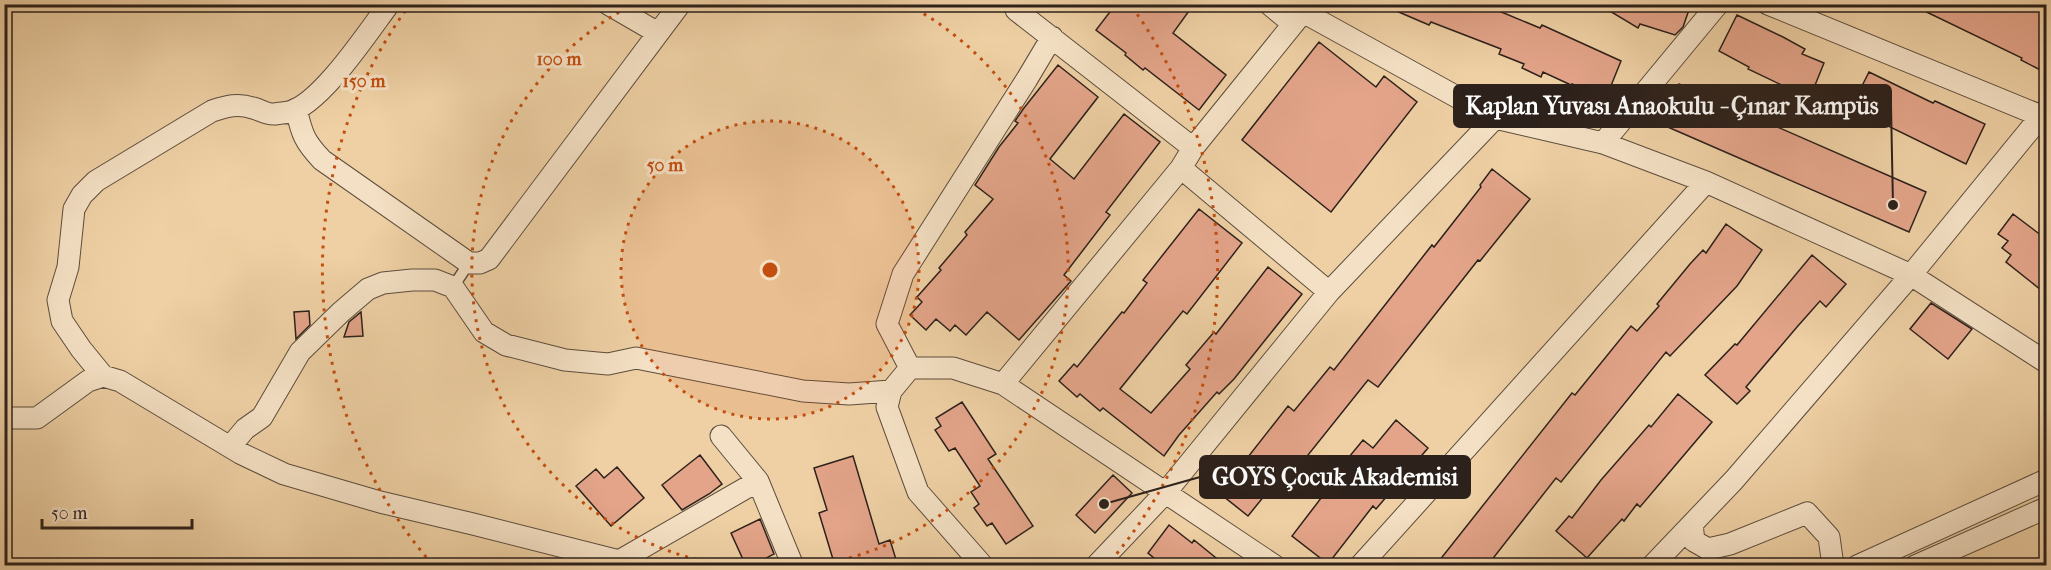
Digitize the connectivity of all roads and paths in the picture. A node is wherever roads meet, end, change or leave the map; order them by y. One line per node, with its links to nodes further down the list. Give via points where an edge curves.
1 (389, 4): 11 (street, via 345,64 314,97)
2 (608, 4): 9 (street)
3 (680, 4): 9 (street)
4 (1015, 4): 10 (street, via 1016,10)
5 (1269, 4): 8 (street)
6 (1718, 4): 14 (street)
7 (1768, 4): 12 (street)
8 (1301, 14): 13 (street); 15 (street)
9 (658, 33): 18 (street, via 489,259)
10 (1052, 37): 15 (street); 23 (street, via 903,274 887,324)
11 (296, 109): 18 (street, via 307,143 322,160); 24 (street, via 270,115 252,107 232,105 212,111 96,181 82,195 74,209 68,267 58,300 62,321)
12 (2045, 114): 19 (street)
13 (1495, 118): 14 (street); 21 (street)
14 (1603, 142): 17 (street)
15 (1193, 148): 16 (street)
16 (1181, 168): 21 (street); 25 (street)
17 (1706, 182): 19 (street); 40 (street)
18 (469, 263): 20 (lane)
19 (1911, 275): 22 (street); 34 (street)
20 (453, 288): 26 (street, via 484,332 506,345 565,360 608,364 636,357 803,391); 29 (street, via 435,280 412,280 368,289 300,352 262,417)
21 (1329, 292): 32 (street)
22 (2046, 362)
23 (910, 369): 25 (street, via 953,368); 26 (street)
24 (103, 376): 27 (street, via 88,381 37,418); 29 (street, via 120,381)
25 (1002, 384): 32 (street)
26 (891, 391): 37 (street, via 887,408 918,492)
27 (4, 418)
28 (721, 436): 31 (street)
29 (230, 447): 35 (street, via 284,474)
30 (2046, 480): 43 (street)
31 (758, 482): 35 (street); 36 (street)
32 (1167, 492): 38 (street); 39 (street)
33 (2046, 508): 44 (street)
34 (1692, 524): 41 (street); 42 (street, via 1694,541 1708,549 1807,513 1829,537)
35 (620, 563)
36 (793, 566)
37 (983, 566)
38 (1096, 566)
39 (1275, 566)
40 (1360, 566)
41 (1652, 566)
42 (1833, 566)
43 (1857, 566)
44 (1915, 566)

